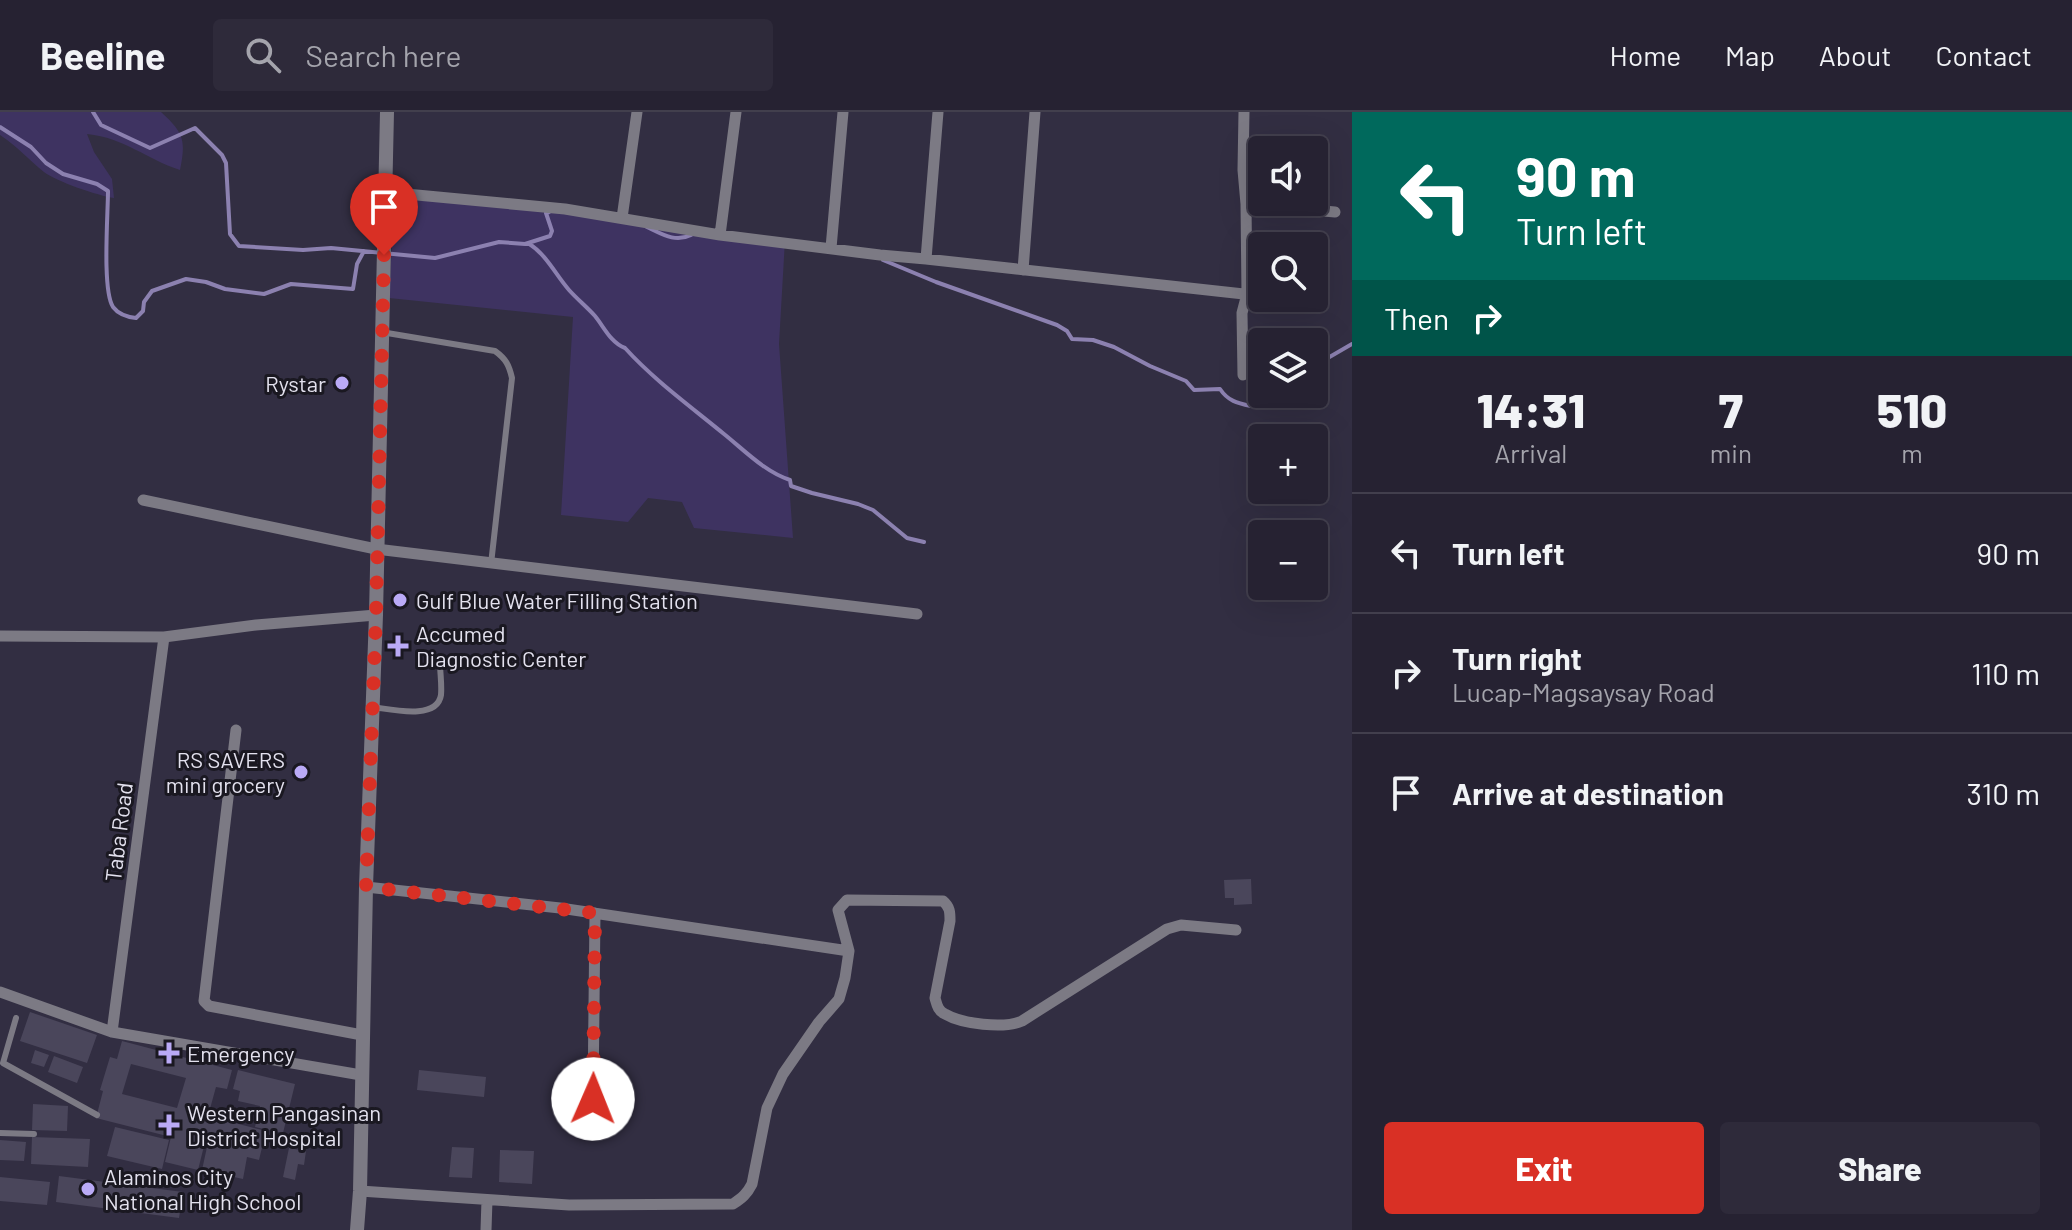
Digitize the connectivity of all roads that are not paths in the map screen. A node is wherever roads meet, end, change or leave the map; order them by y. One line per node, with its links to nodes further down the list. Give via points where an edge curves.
1 (387, 112): 8 (street)
2 (637, 112): 11 (street)
3 (736, 112): 12 (street)
4 (843, 112): 13 (street)
5 (938, 112): 14 (street)
6 (1035, 112): 15 (street)
7 (1244, 112): 9 (street)
8 (385, 192): 11 (street); 17 (street)
9 (1246, 204): 10 (street); 16 (street)
10 (1335, 212)
11 (622, 218): 12 (street)
12 (720, 235): 13 (street)
13 (831, 248): 14 (street)
14 (926, 259): 15 (street)
15 (1023, 270): 16 (street)
16 (1247, 294): 18 (street, via 1242,313)
17 (381, 332): 20 (street); 21 (lane, via 495,351 509,364 512,378)
18 (1243, 375)
19 (143, 500): 20 (street)
20 (376, 549): 21 (street); 23 (street)
21 (491, 564): 22 (street)
22 (917, 614)
23 (376, 615): 25 (street); 27 (street)
24 (0, 636): 25 (street)
25 (164, 637): 35 (street, Taba Road)
26 (440, 662): 27 (lane, via 441,695 432,708 419,712)
27 (372, 707): 29 (street)
28 (236, 730): 36 (street, via 204,1001)
29 (366, 887): 30 (street); 36 (street)
30 (595, 913): 32 (street); 40 (street)
31 (1236, 930): 32 (street, via 1181,925 1167,929 1022,1021 998,1027 942,1014 937,1006 950,911 943,901 847,900 838,910)
32 (849, 951): 45 (street, via 839,999 783,1074 767,1108 752,1184 741,1199 733,1204 584,1205)
33 (0, 992): 35 (street)
34 (16, 1018): 37 (lane)
35 (112, 1032): 39 (street)
36 (362, 1035): 39 (street)
37 (3, 1063): 38 (lane); 41 (lane)
38 (0, 1072)
39 (361, 1075): 44 (street)
40 (593, 1099)
41 (97, 1115)
42 (0, 1133): 43 (lane)
43 (34, 1134)
44 (360, 1191): 45 (street); 46 (street)
45 (487, 1200): 47 (street)
46 (357, 1230)
47 (486, 1230)

